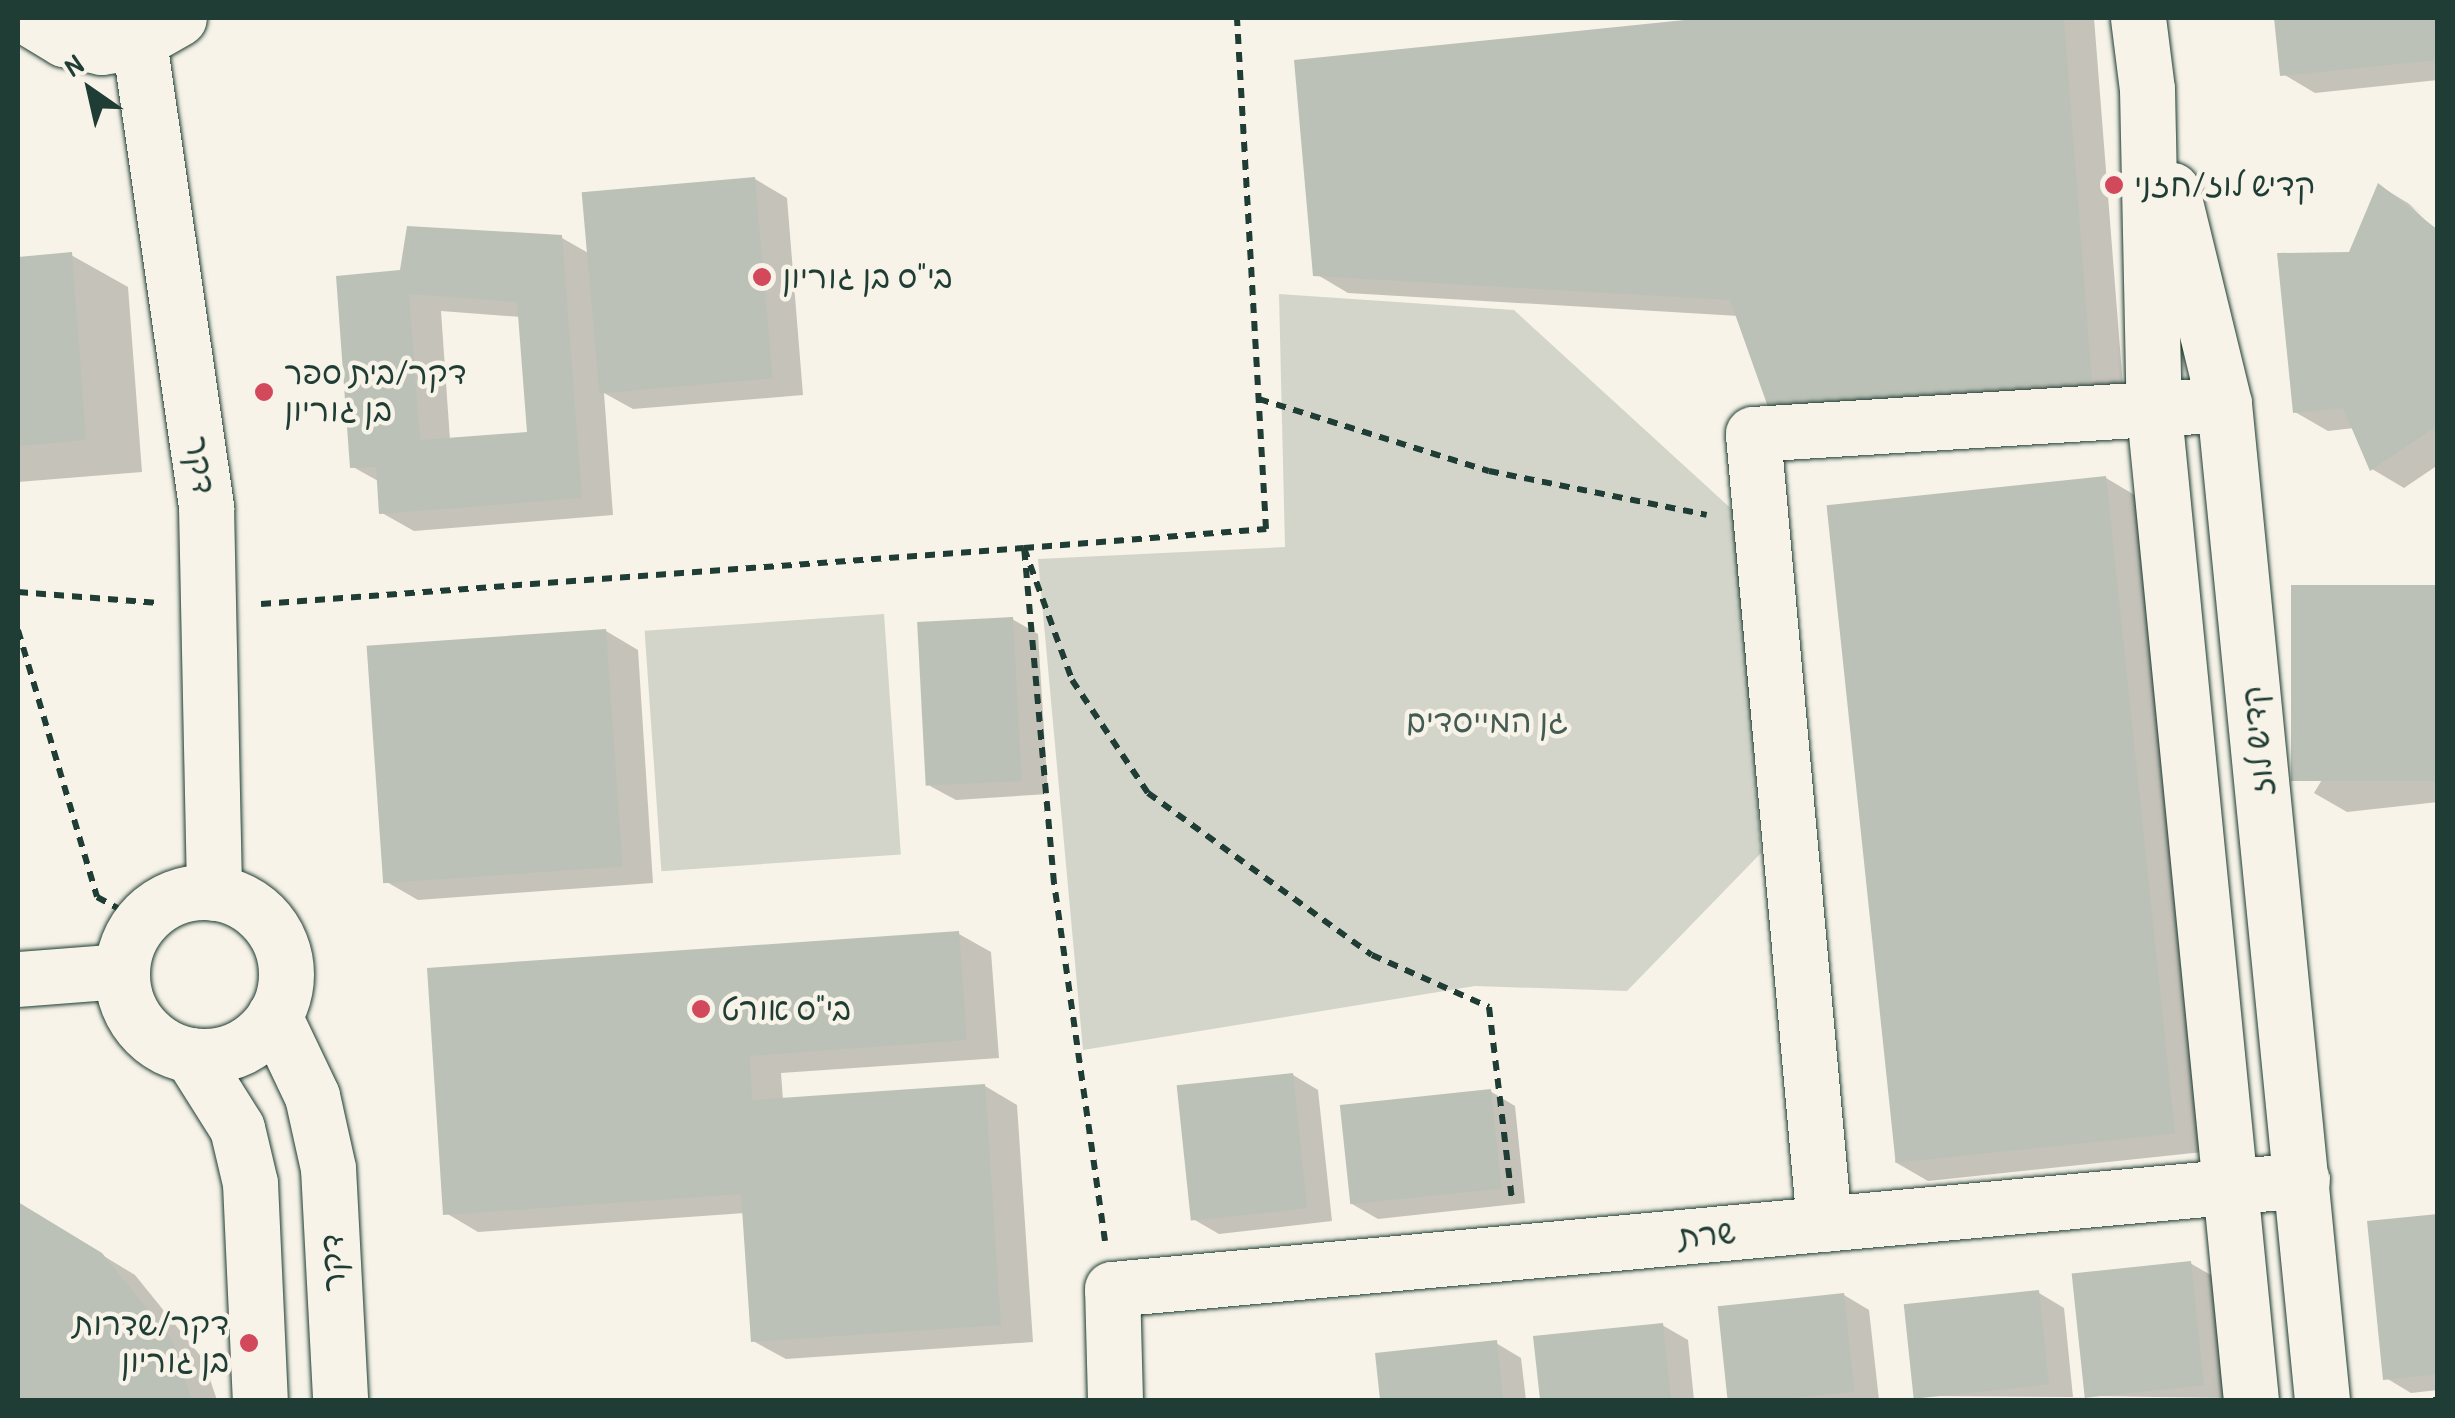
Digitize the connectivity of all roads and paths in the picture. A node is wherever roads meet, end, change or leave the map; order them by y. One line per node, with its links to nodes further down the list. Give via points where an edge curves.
1 (29, 18): 4 (street, via 64,39 101,47)
2 (1238, 18): 6 (path)
3 (2138, 18): 5 (street, קדיש לוז)
4 (159, 29): 12 (street, דקר)
5 (2147, 89): 7 (street, קדיש לוז); 8 (street, קדיש לוז)
6 (1259, 399): 9 (path, via 1489,470); 10 (path, via 1266,530)
7 (2224, 404): 8 (street); 20 (street, קדיש לוז)
8 (2154, 413): 9 (street, via 1753,434); 21 (street, קדיש לוז)
9 (1762, 526): 22 (street)
10 (1024, 548): 12 (path); 23 (path, via 1072,680 1148,793 1372,955 1489,1006); 24 (path, via 1054,883)
11 (18, 592): 12 (path)
12 (212, 608): 14 (street, דקר)
13 (18, 630): 15 (path, via 97,896)
14 (214, 893): 15 (street, via 187,893); 18 (street, via 252,908 278,938 285,991)
15 (141, 921): 16 (street)
16 (122, 971): 17 (street); 19 (street, via 134,1017 149,1036)
17 (18, 979)
18 (274, 1016): 19 (street, via 237,1050); 26 (street, דקר, via 312,1096 328,1168)
19 (192, 1056): 25 (street, via 237,1128 250,1183)
20 (2302, 1180): 21 (street, שרת); 29 (street, קדיש לוז)
21 (2234, 1187): 22 (street, שרת); 28 (street, קדיש לוז)
22 (1824, 1224): 23 (street, שרת)
23 (1518, 1252): 24 (street, שרת)
24 (1112, 1290): 27 (street)
25 (260, 1400)
26 (340, 1400)
27 (1115, 1400)
28 (2252, 1400)
29 (2322, 1400)

